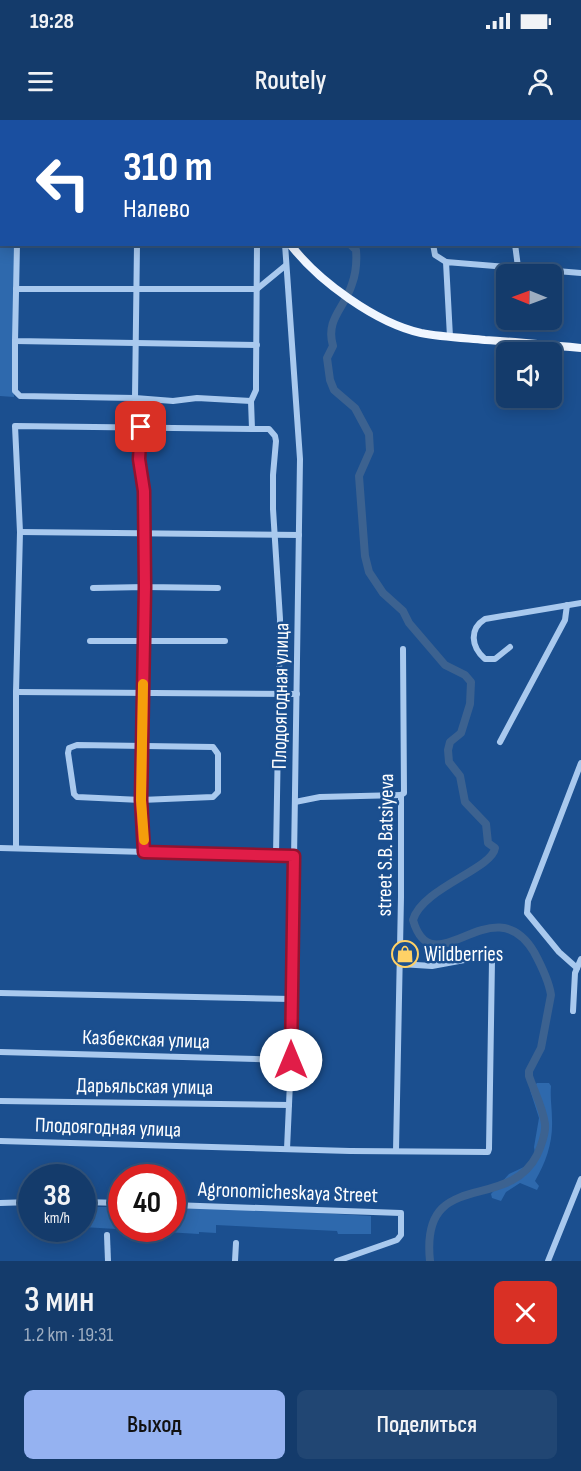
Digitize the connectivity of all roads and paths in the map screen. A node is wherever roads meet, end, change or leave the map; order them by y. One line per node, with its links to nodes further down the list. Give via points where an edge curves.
1 (17, 246): 14 (street)
2 (137, 246): 15 (street)
3 (258, 246): 16 (street)
4 (285, 246): 11 (street, Плодоягодная улица)
5 (292, 246): 17 (main road, via 332,287 365,309 408,329)
6 (433, 246): 8 (street, via 435,255)
7 (515, 246): 9 (street)
8 (446, 262): 10 (street); 17 (street)
9 (518, 264)
10 (496, 265)
11 (285, 266): 16 (street); 29 (street, Плодоягодная улица, via 300,459)
12 (562, 271): 13 (street)
13 (581, 273)
14 (16, 289): 15 (street); 18 (street)
15 (137, 289): 16 (street); 19 (street)
16 (257, 289): 20 (street)
17 (450, 337): 21 (main road)
18 (15, 341): 19 (street); 22 (street, via 15,391 20,396)
19 (136, 343): 20 (street); 22 (street)
20 (256, 345): 23 (street, via 256,390)
21 (581, 348)
22 (135, 398): 23 (street, via 173,402 197,398)
23 (251, 401): 25 (street)
24 (141, 427): 25 (street); 26 (street, via 15,426); 27 (street)
25 (252, 429): 28 (street, via 269,429 275,436)
26 (20, 532): 27 (street); 40 (street)
27 (143, 533): 28 (street); 30 (street)
28 (274, 534): 29 (street); 42 (street, via 280,619)
29 (299, 535): 43 (street, Плодоягодная улица)
30 (145, 587): 31 (street); 32 (street); 35 (street)
31 (93, 588)
32 (218, 588)
33 (581, 603): 34 (street)
34 (567, 606): 38 (street, via 485,619 476,626 475,646 485,659 495,659); 44 (street, via 565,620)
35 (144, 640): 36 (street); 37 (street); 41 (street)
36 (90, 641)
37 (225, 641)
38 (510, 647)
39 (402, 648): 47 (street, street S.B. Batsiyeva)
40 (16, 692): 41 (street); 51 (street)
41 (143, 692): 42 (street); 45 (street)
42 (278, 693): 43 (street); 53 (street)
43 (297, 694): 49 (street, Плодоягодная улица)
44 (500, 742)
45 (142, 746): 48 (street); 48 (street, via 77,745 69,748 68,753 75,796); 48 (street, via 213,747 218,754 218,792 213,797)
46 (581, 763): 57 (street, via 526,913)
47 (401, 795): 49 (street, via 320,797); 56 (street, street S.B. Batsiyeva)
48 (141, 800): 52 (street)
49 (295, 802): 54 (street, Плодоягодная улица)
50 (0, 848): 51 (street)
51 (16, 848): 52 (street)
52 (144, 852): 53 (street)
53 (276, 856): 54 (street)
54 (294, 856): 59 (street, Плодоягодная улица)
55 (581, 959): 57 (street)
56 (400, 964): 67 (street, street S.B. Batsiyeva); 67 (street, Плодоягодная улица, via 432,966 486,956 492,960 488,1152)
57 (577, 968): 60 (street)
58 (0, 993): 59 (street)
59 (291, 999): 62 (street, Плодоягодная улица)
60 (573, 1011)
61 (0, 1052): 62 (street, Казбекская улица)
62 (291, 1060): 64 (street, Плодоягодная улица)
63 (0, 1101): 64 (street, Дарьяльская улица)
64 (290, 1105): 66 (street, Плодоягодная улица)
65 (0, 1141): 66 (street, Плодоягодная улица)
66 (287, 1149): 67 (street, Плодоягодная улица)
67 (396, 1151)
68 (581, 1179): 77 (street)
69 (18, 1202): 70 (street)
70 (0, 1203)
71 (186, 1205): 76 (street, Agronomicheskaya Street, via 401,1212 401,1235 397,1240)
72 (107, 1235): 74 (street)
73 (236, 1243): 75 (street)
74 (108, 1261)
75 (235, 1261)
76 (337, 1261)
77 (549, 1261)

